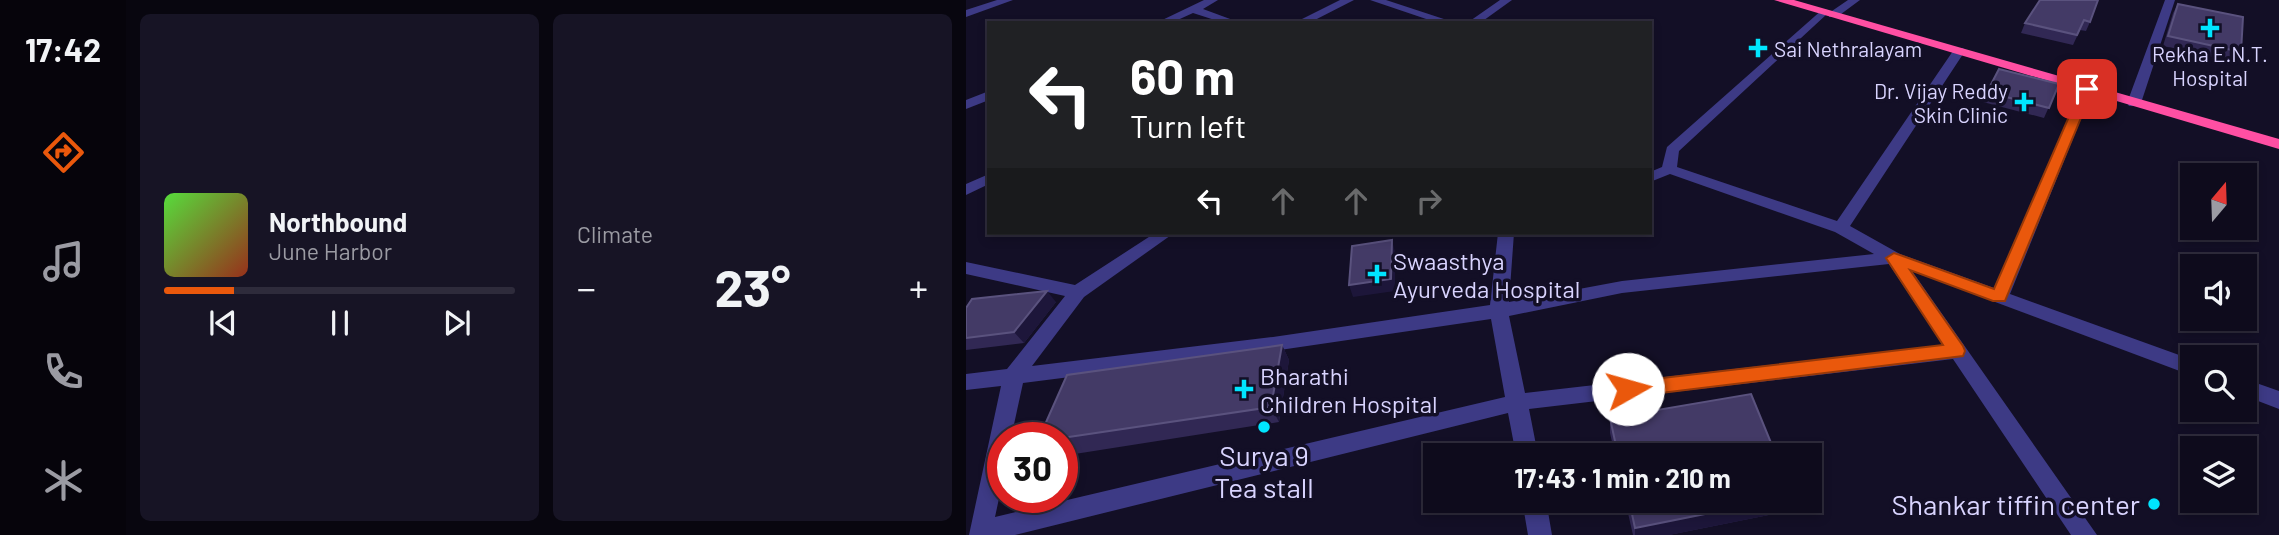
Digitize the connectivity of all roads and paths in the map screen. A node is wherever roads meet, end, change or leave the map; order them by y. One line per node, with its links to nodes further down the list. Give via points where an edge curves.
1 (1008, 0): 10 (street)
2 (1213, 0): 9 (street)
3 (1349, 0): 14 (street)
4 (1375, 0): 15 (street)
5 (1507, 0): 16 (street)
6 (1780, 0): 11 (highway)
7 (1855, 0): 11 (street)
8 (2170, 0): 20 (street)
9 (1193, 9): 12 (street); 13 (street)
10 (966, 14)
11 (1828, 14): 17 (highway); 23 (street, via 1672,150)
12 (1166, 21)
13 (1230, 21)
14 (1303, 21)
15 (1444, 21)
16 (1475, 21)
17 (1959, 51): 18 (highway); 27 (street)
18 (2087, 89): 20 (highway); 33 (street)
19 (987, 96): 21 (street)
20 (2134, 103): 22 (highway)
21 (966, 105)
22 (2279, 144)
23 (1669, 169): 24 (street); 27 (street)
24 (1652, 177)
25 (987, 179): 26 (street)
26 (966, 190)
27 (1841, 228): 30 (street)
28 (1163, 235): 32 (street)
29 (1506, 235): 34 (street)
30 (1894, 258): 33 (street); 34 (street, via 1622,287); 35 (street)
31 (966, 268): 32 (street)
32 (1078, 292): 37 (street)
33 (1999, 297): 36 (street)
34 (1499, 311): 37 (street); 41 (street)
35 (1956, 351): 41 (street); 46 (street)
36 (2180, 363)
37 (1014, 375): 38 (street); 44 (street)
38 (966, 382)
39 (2257, 392): 40 (street)
40 (2279, 400)
41 (1519, 402): 42 (street); 44 (street)
42 (1525, 443)
43 (1536, 513): 45 (street)
44 (975, 534)
45 (1540, 535)
46 (2085, 535)

